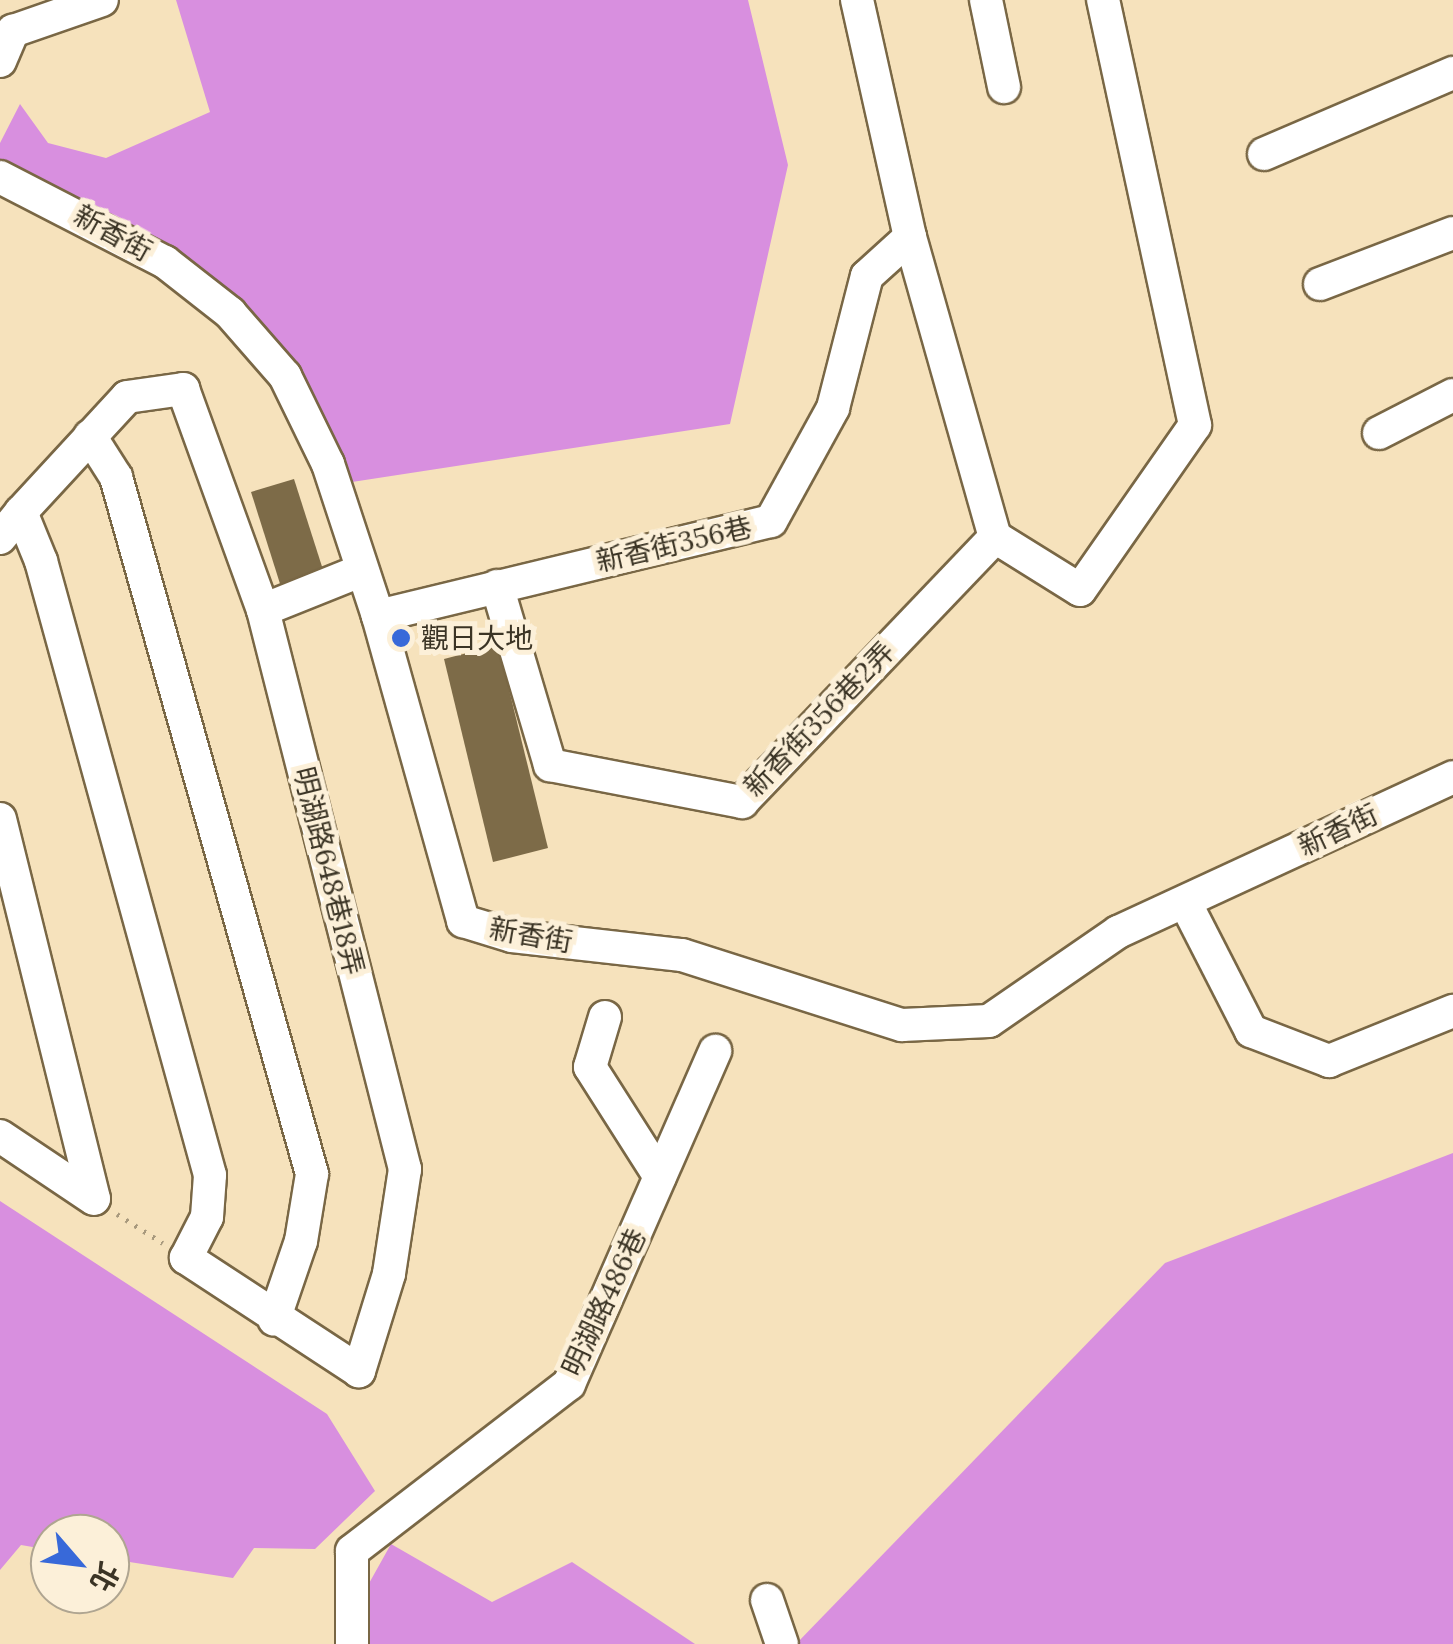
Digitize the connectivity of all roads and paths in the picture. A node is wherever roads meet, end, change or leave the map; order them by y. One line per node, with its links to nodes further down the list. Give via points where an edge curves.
1 (102, 0): 5 (street, via 14,31)
2 (858, 0): 11 (street)
3 (986, 0): 7 (street)
4 (1103, 0): 17 (street, via 1195,426 1080,590)
5 (0, 60)
6 (1453, 73): 8 (street)
7 (1004, 88)
8 (1264, 154)
9 (0, 177): 19 (street, 新香街, via 165,262 230,313 285,376 328,464)
10 (1453, 233): 12 (street)
11 (910, 237): 17 (street); 20 (street, 新香街356巷, via 867,276 833,408 771,520)
12 (1320, 284)
13 (1453, 395): 14 (street)
14 (1379, 433)
15 (90, 436): 16 (street, 明湖路648巷18弄); 21 (street, 明湖路648巷18弄, via 127,397 183,389); 33 (street, via 116,477 312,1174 301,1241)
16 (21, 512): 18 (street, 明湖路648巷18弄); 32 (street, via 41,561 210,1174 207,1217)
17 (995, 537): 20 (street, 新香街356巷2弄, via 742,802 550,765)
18 (0, 538)
19 (360, 570): 21 (street); 22 (street, 新香街)
20 (497, 586): 22 (street, 新香街356巷)
21 (262, 610): 33 (street, 明湖路648巷18弄, via 406,1169 388,1274 359,1371)
22 (378, 616): 25 (street, 新香街, via 462,921 512,936 682,955 902,1025 989,1021 1118,932)
23 (1453, 776): 25 (street, 新香街)
24 (0, 820): 31 (street)
25 (1185, 902): 26 (street, via 1250,1031 1329,1061)
26 (1453, 1011)
27 (605, 1017): 30 (street, via 590,1067)
28 (715, 1051): 30 (street, 明湖路486巷)
29 (0, 1136): 31 (street)
30 (660, 1178): 35 (street, 明湖路486巷, via 569,1384 352,1552)
31 (94, 1199): 32 (path)
32 (186, 1258): 33 (street, 明湖路648巷18弄)
33 (274, 1320)
34 (767, 1600): 36 (street)
35 (352, 1644)
36 (782, 1644)

